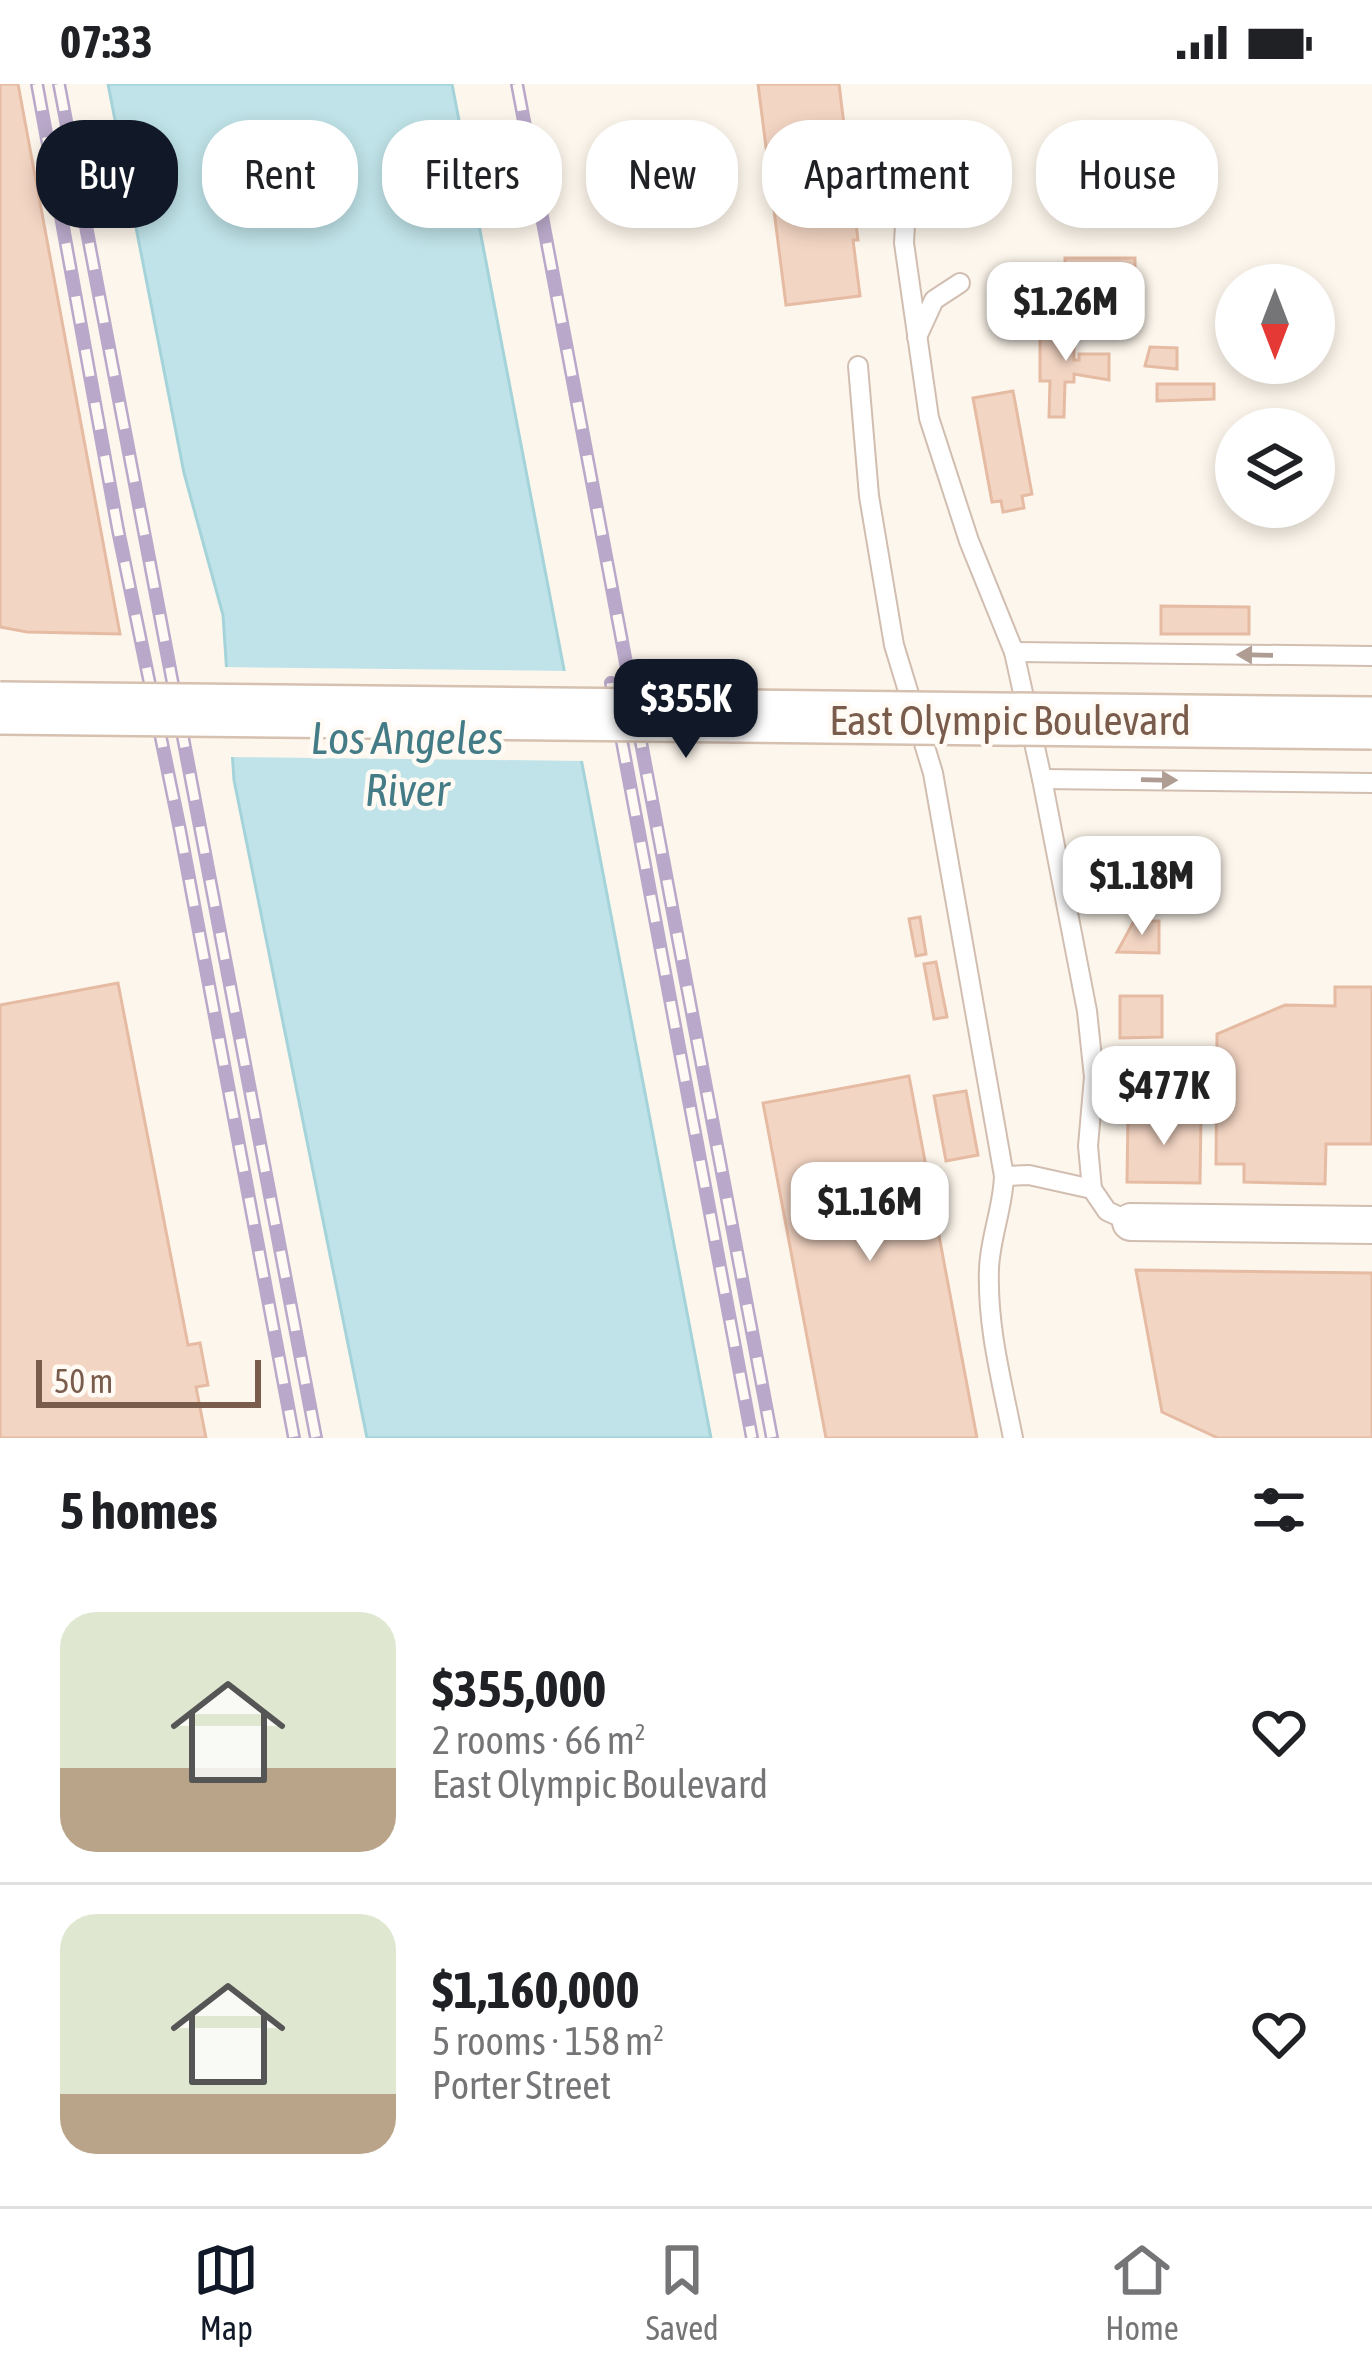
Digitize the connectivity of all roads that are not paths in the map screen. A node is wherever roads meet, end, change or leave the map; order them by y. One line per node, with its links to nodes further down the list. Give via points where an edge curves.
1 (905, 228): 3 (lane)
2 (960, 284): 3 (lane, via 934,301)
3 (917, 337): 5 (lane, via 929,418)
4 (858, 366): 11 (lane, via 893,646 933,773)
5 (1014, 652): 6 (lane, one-way to 5); 9 (lane)
6 (1372, 656)
7 (0, 708): 8 (main road, East Olympic Boulevard, bridge)
8 (1372, 722)
9 (1042, 779): 10 (lane, one-way to 10); 12 (lane, via 1087,1011)
10 (1372, 783)
11 (1004, 1176): 12 (lane); 15 (lane, via 989,1264 991,1327)
12 (1092, 1189): 13 (lane, via 1107,1211)
13 (1131, 1222): 14 (street)
14 (1372, 1226)
15 (1013, 1438)

